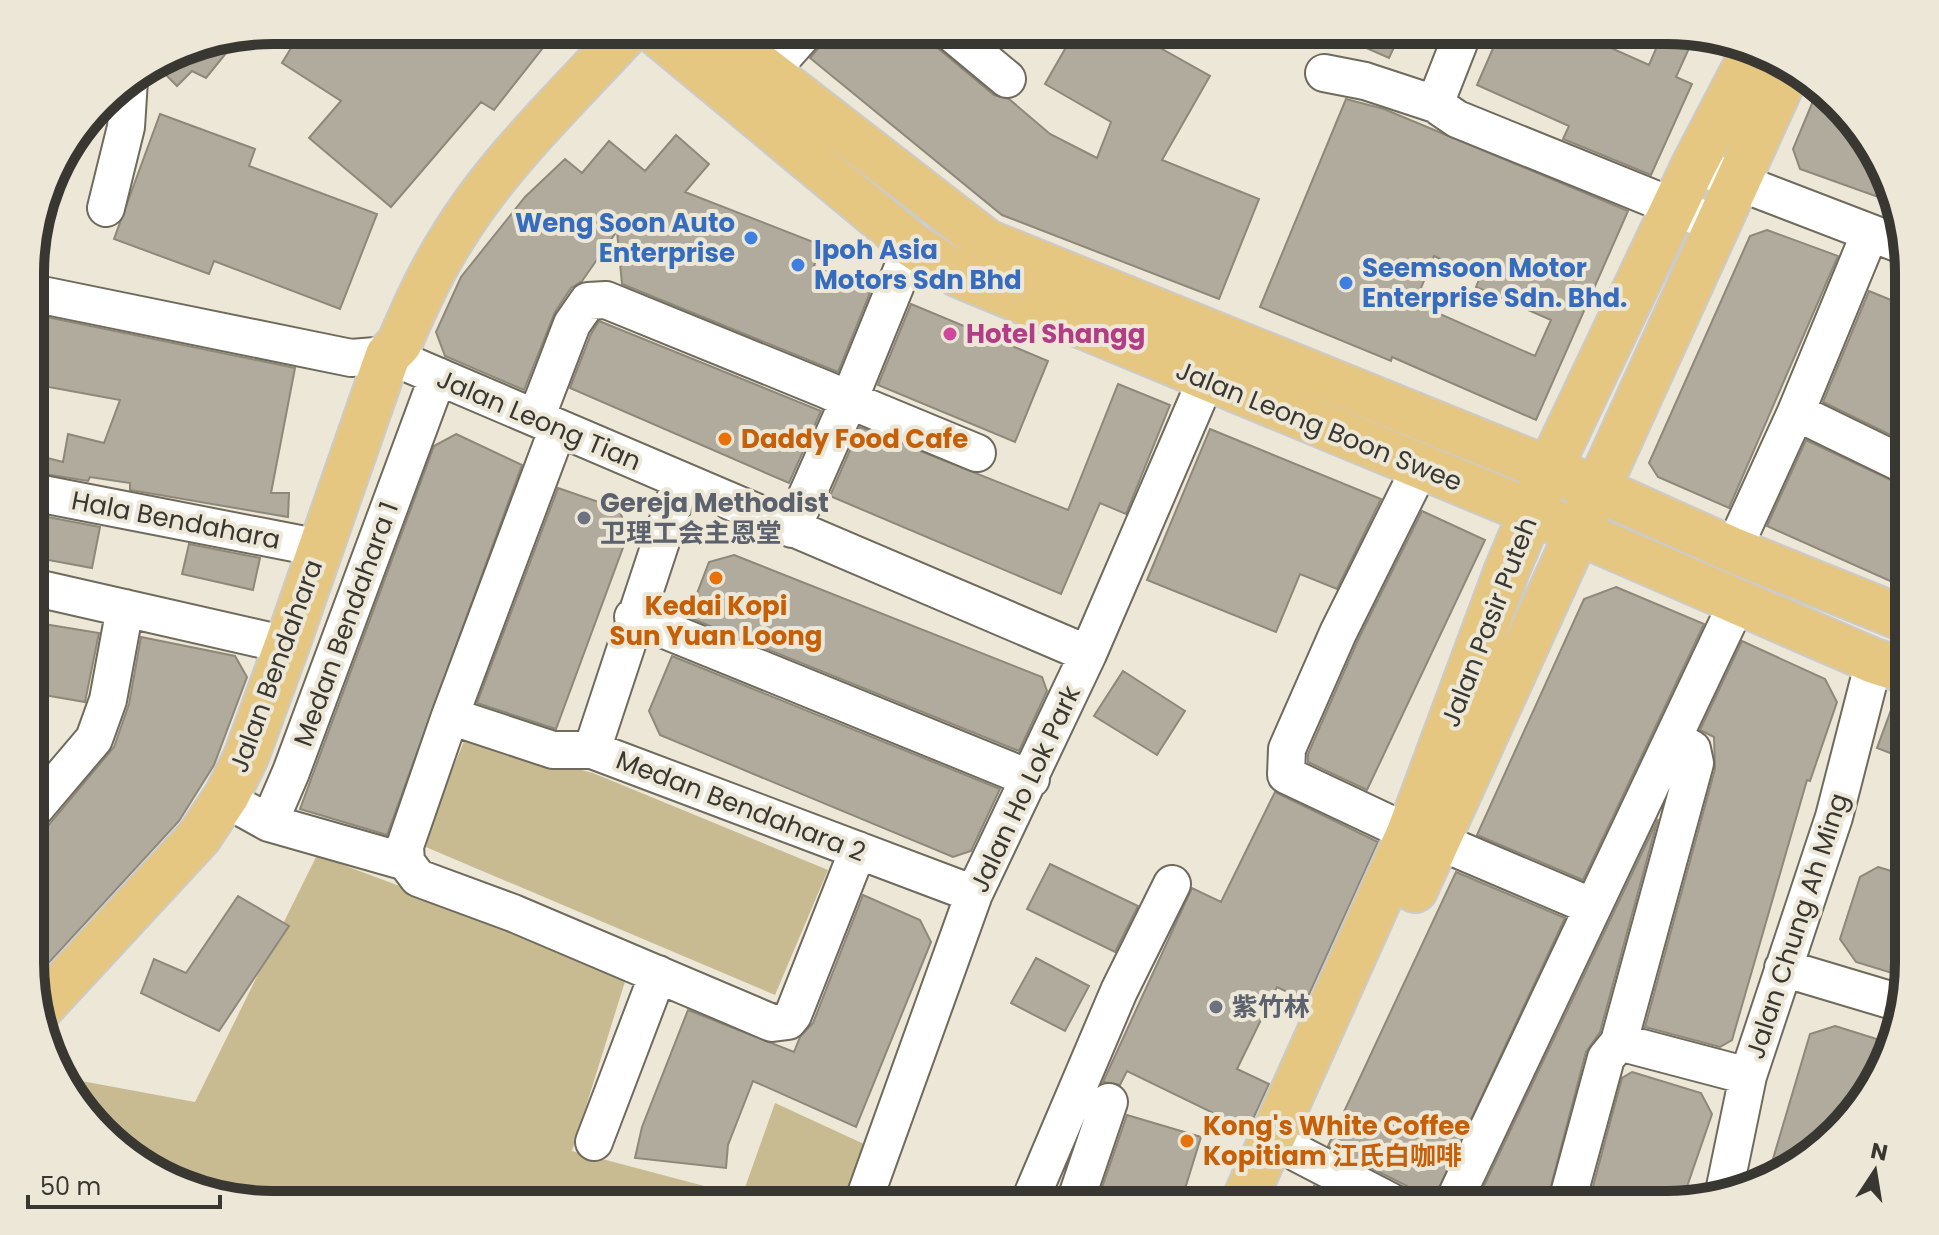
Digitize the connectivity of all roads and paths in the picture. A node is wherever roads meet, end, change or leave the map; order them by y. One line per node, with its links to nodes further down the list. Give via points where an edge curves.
1 (577, 44): 24 (main road, Jalan Bendahara, via 495,141 431,232 386,340)
2 (616, 44): 24 (main road, Jalan Bendahara, via 477,203)
3 (670, 44): 22 (main road, Jalan Leong Boon Swee)
4 (731, 44): 10 (main road, Jalan Leong Boon Swee)
5 (795, 44): 10 (street)
6 (965, 44): 12 (street)
7 (1459, 44): 14 (street)
8 (1749, 60): 15 (main road, Jalan Pasir Puteh)
9 (1324, 73): 14 (street)
10 (768, 74): 32 (main road, Jalan Leong Boon Swee, via 987,242)
11 (1784, 78): 16 (main road, Jalan Pasir Puteh)
12 (1007, 79)
13 (128, 97): 17 (street)
14 (1435, 104): 18 (street, via 1457,119)
15 (1694, 165): 16 (street); 18 (main road, Jalan Pasir Puteh)
16 (1735, 181): 19 (main road, Jalan Pasir Puteh); 20 (street)
17 (106, 208)
18 (1674, 208): 19 (street); 28 (main road, Jalan Pasir Puteh)
19 (1716, 224): 31 (main road, Jalan Pasir Puteh)
20 (1870, 233): 21 (street); 29 (street)
21 (1893, 241)
22 (912, 245): 26 (main road, Jalan Leong Boon Swee, via 959,275); 27 (street)
23 (47, 296): 24 (street, via 351,358)
24 (388, 355): 25 (street, Jalan Leong Tian); 45 (main road, Jalan Bendahara)
25 (438, 376): 30 (street, Jalan Leong Tian); 64 (street, Medan Bendahara 1)
26 (1206, 380): 35 (main road, Jalan Leong Boon Swee); 56 (street, Jalan Ho Lok Park)
27 (849, 400): 30 (street, via 606,300 588,301 572,324); 33 (street); 43 (street)
28 (1580, 406): 32 (main road, via 1526,444); 36 (main road, Jalan Pasir Puteh)
29 (1796, 412): 34 (street); 46 (street)
30 (547, 423): 37 (street, Jalan Leong Tian); 58 (street)
31 (1624, 427): 38 (main road, Jalan Pasir Puteh); 42 (main road, via 1626,485)
32 (1484, 444): 36 (main road, Jalan Leong Boon Swee)
33 (977, 453)
34 (1895, 459)
35 (1420, 468): 39 (main road, Jalan Leong Boon Swee); 65 (street, via 1338,633 1283,764 1286,775)
36 (1549, 470): 38 (main road, Jalan Leong Boon Swee); 41 (main road, Jalan Pasir Puteh)
37 (681, 481): 43 (street, Jalan Leong Tian); 54 (street, Medan Bendahara 2)
38 (1595, 488): 42 (main road, Jalan Leong Boon Swee); 44 (main road, Jalan Pasir Puteh)
39 (1475, 490): 41 (main road, Jalan Leong Boon Swee); 48 (main road, via 1497,516)
40 (44, 494): 45 (street, Hala Bendahara)
41 (1531, 512): 44 (main road, Jalan Leong Boon Swee); 48 (main road, Jalan Pasir Puteh)
42 (1650, 513): 46 (main road, Jalan Leong Boon Swee)
43 (792, 529): 56 (street, Jalan Leong Tian)
44 (1576, 531): 47 (main road, Jalan Leong Boon Swee); 50 (main road, Jalan Pasir Puteh)
45 (320, 548): 55 (main road, Jalan Bendahara)
46 (1733, 550): 53 (main road, Jalan Leong Boon Swee)
47 (1644, 561): 50 (main road, via 1604,560 1578,570); 51 (main road, Jalan Leong Boon Swee)
48 (1507, 570): 65 (main road, Jalan Pasir Puteh)
49 (44, 590): 52 (street)
50 (1548, 594): 65 (main road, Jalan Pasir Puteh)
51 (1737, 603): 57 (main road, Jalan Leong Boon Swee); 59 (street)
52 (125, 608): 55 (street); 62 (street, via 108,700 94,739)
53 (1895, 615)
54 (633, 617): 60 (street, Medan Bendahara 2); 61 (street)
55 (287, 645): 63 (main road, Jalan Bendahara, via 246,757)
56 (1088, 654): 61 (street, Jalan Ho Lok Park)
57 (1891, 667): 71 (street, Jalan Chung Ah Ming)
58 (450, 716): 60 (street, via 553,750); 67 (street, via 405,846)
59 (1673, 738): 70 (street); 75 (street, via 1692,749 1695,763)
60 (592, 750): 66 (street, Medan Bendahara 2)
61 (1031, 779): 69 (street, Jalan Ho Lok Park)
62 (44, 798)
63 (224, 798): 64 (street); 73 (main road, Jalan Bendahara, via 199,837)
64 (269, 823): 67 (street)
65 (1424, 837): 70 (street); 79 (main road, Jalan Pasir Puteh); 84 (main road, Jalan Pasir Puteh)
66 (858, 850): 69 (street, Medan Bendahara 2); 72 (street, via 788,1021 772,1023)
67 (406, 862): 72 (street, via 418,878)
68 (1172, 884): 82 (street, via 1119,991)
69 (974, 894): 81 (street, Jalan Ho Lok Park)
70 (1593, 907): 87 (street)
71 (1783, 968): 74 (street); 76 (street, Jalan Chung Ah Ming)
72 (658, 974): 78 (street)
73 (48, 1000)
74 (1892, 1001)
75 (1619, 1042): 76 (street); 88 (street, via 1606,1058)
76 (1748, 1076): 80 (street, Jalan Chung Ah Ming)
77 (1109, 1102): 83 (street)
78 (594, 1142)
79 (1297, 1153): 85 (main road, Jalan Pasir Puteh); 86 (street)
80 (1726, 1183)
81 (867, 1191)
82 (1034, 1191)
83 (1079, 1191)
84 (1249, 1191)
85 (1281, 1191)
86 (1370, 1191)
87 (1459, 1191)
88 (1569, 1191)

